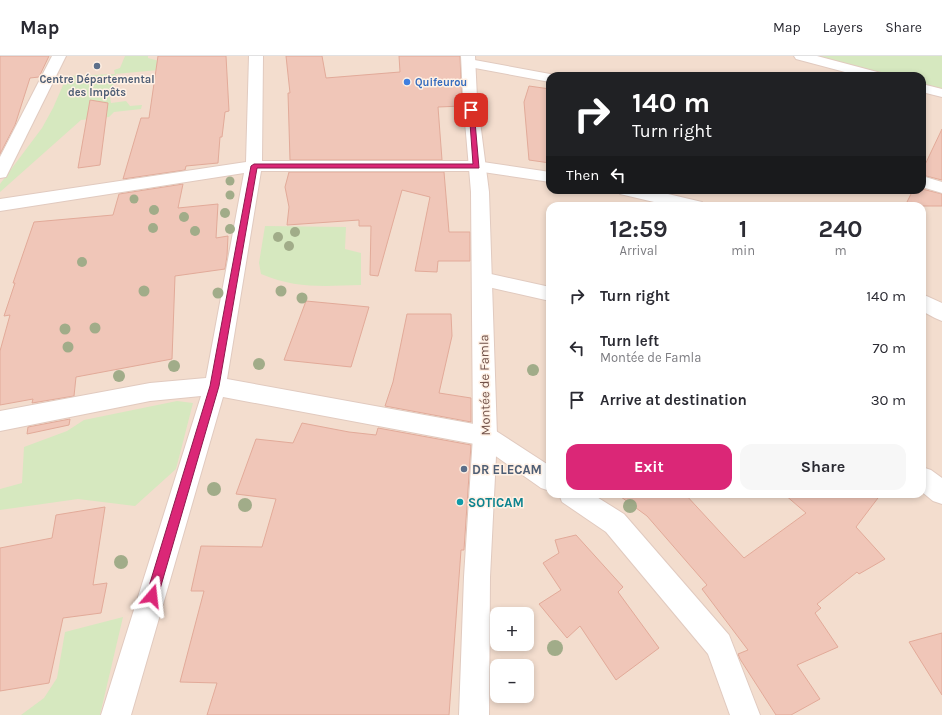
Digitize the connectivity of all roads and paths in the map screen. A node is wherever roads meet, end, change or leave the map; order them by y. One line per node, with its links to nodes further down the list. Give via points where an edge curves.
1 (59, 56): 11 (street)
2 (256, 56): 9 (street)
3 (801, 56): 5 (street)
4 (469, 59): 6 (street); 10 (street, Montée de Famla)
5 (861, 72)
6 (546, 77)
7 (926, 89): 8 (street)
8 (942, 93)
9 (254, 166): 10 (street); 17 (street); 22 (street)
10 (476, 166): 12 (street); 18 (street, Montée de Famla, via 480,192)
11 (0, 173)
12 (546, 176)
13 (926, 182): 14 (street)
14 (942, 188)
15 (644, 194): 16 (street)
16 (678, 202)
17 (0, 205)
18 (482, 279): 19 (street); 24 (street, Montée de Famla)
19 (546, 293)
20 (926, 303): 21 (street)
21 (942, 313)
22 (215, 386): 23 (street, via 150,392); 24 (street); 29 (street)
23 (0, 421)
24 (485, 436): 25 (street); 30 (street, Montée de Famla, via 477,577)
25 (546, 477)
26 (926, 481): 27 (street)
27 (942, 493)
28 (578, 498): 31 (street, via 615,524 719,645)
29 (116, 715)
30 (474, 715)
31 (745, 715)

